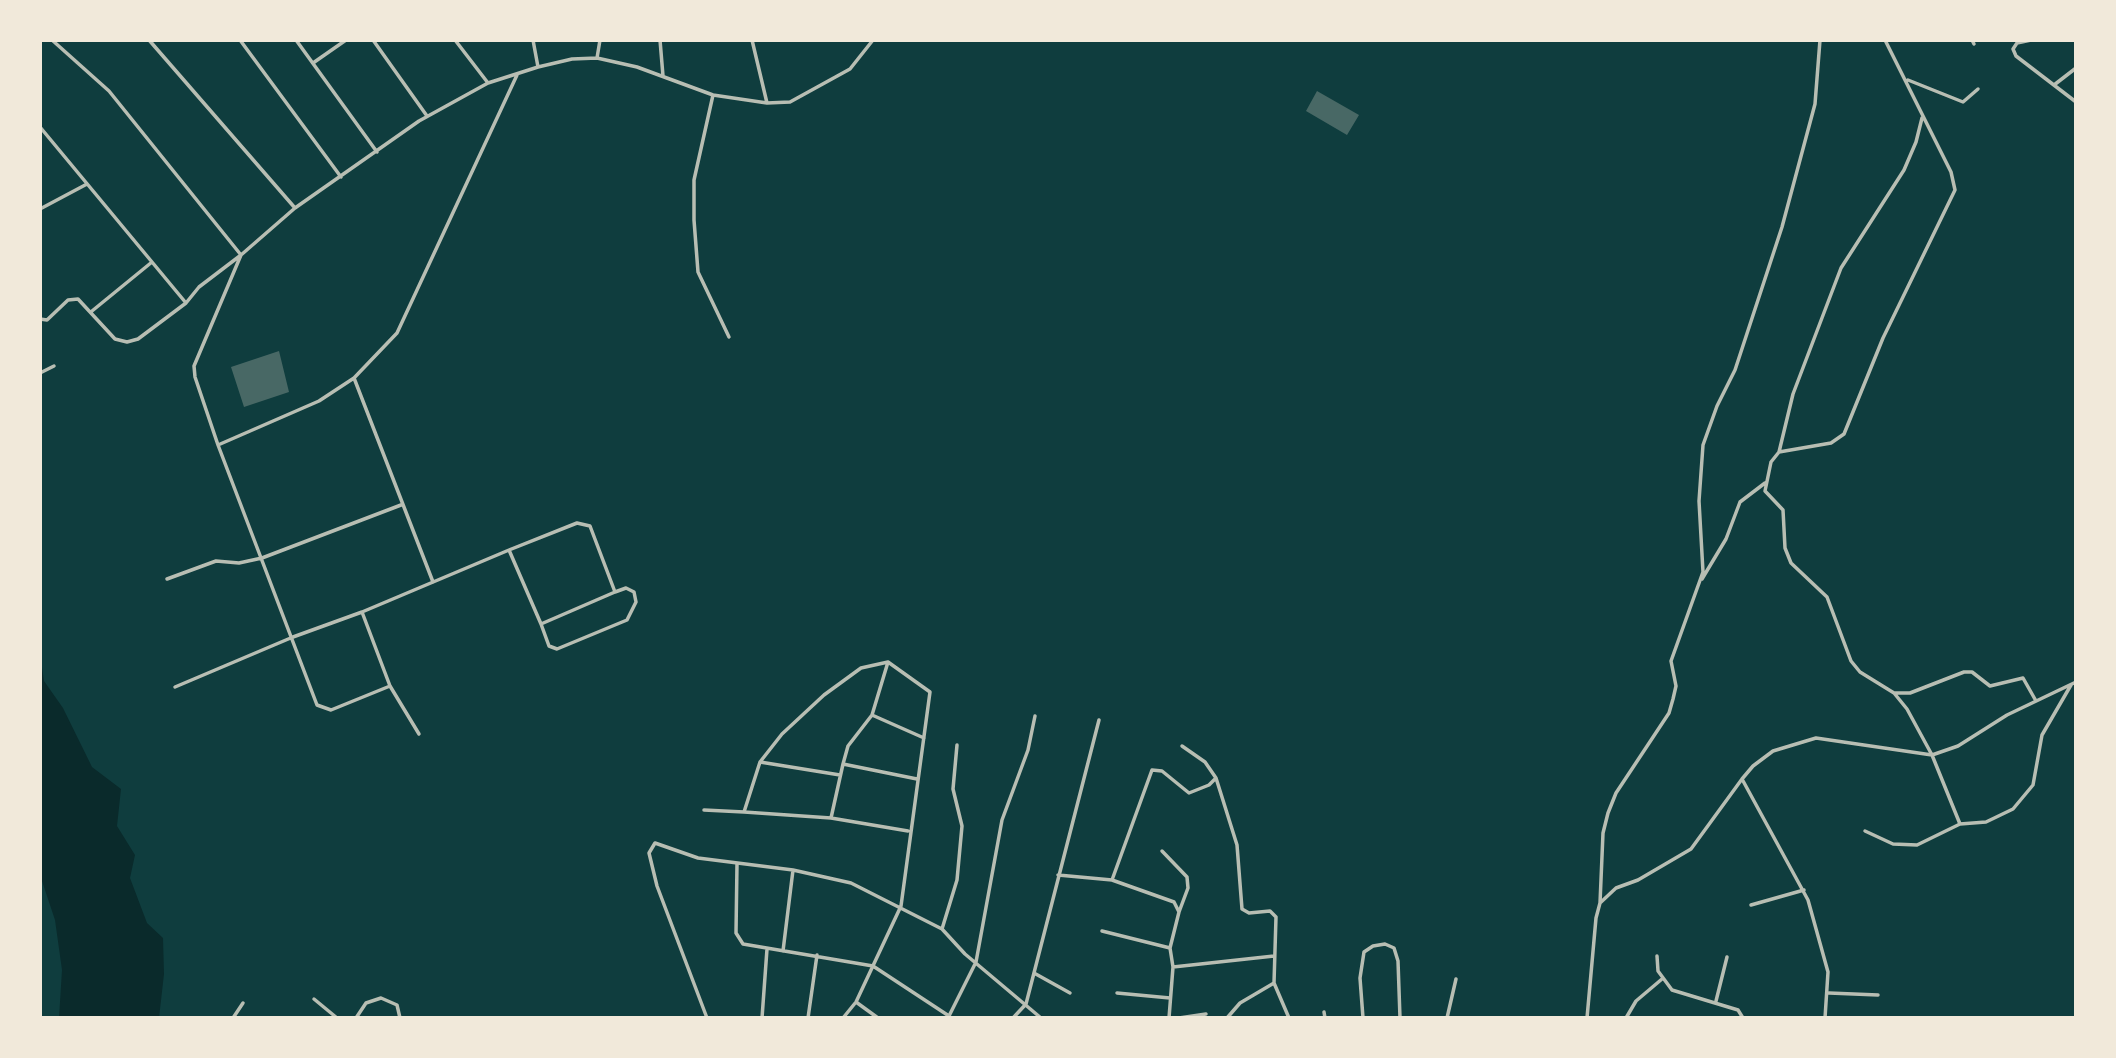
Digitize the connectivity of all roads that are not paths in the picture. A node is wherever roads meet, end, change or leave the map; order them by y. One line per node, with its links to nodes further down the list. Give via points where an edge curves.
1 (52, 40): 37 (street, via 109,91)
2 (149, 40): 35 (street)
3 (240, 40): 33 (street)
4 (296, 40): 17 (street)
5 (346, 40): 17 (street)
6 (373, 40): 29 (street)
7 (454, 40): 23 (street)
8 (533, 40): 18 (street)
9 (600, 40): 16 (street)
10 (660, 40): 21 (street)
11 (752, 40): 28 (street)
12 (873, 40): 28 (street, via 850,69 819,88 790,102)
13 (1820, 40): 53 (street, via 1815,104 1782,227 1735,370 1703,446)
14 (1885, 40): 22 (street)
15 (2031, 40): 24 (street, via 2017,43 2013,49 2016,56)
16 (597, 58): 18 (street); 21 (street)
17 (313, 63): 32 (street)
18 (538, 67): 20 (street)
19 (2076, 68): 24 (street)
20 (517, 74): 23 (street); 45 (street, via 397,333)
21 (663, 76): 26 (street)
22 (1906, 79): 25 (street, via 1963,102); 30 (street)
23 (488, 83): 29 (street)
24 (2054, 85): 27 (street)
25 (1978, 89)
26 (713, 95): 28 (street); 42 (street, via 694,180 694,220 698,272)
27 (2076, 102)
28 (767, 103)
29 (427, 116): 32 (street)
30 (1922, 116): 47 (street, via 1904,170 1842,268 1793,394); 47 (street, via 1954,182 1951,201 1883,338 1844,433 1831,443)
31 (40, 127): 34 (street)
32 (377, 152): 33 (street)
33 (341, 177): 35 (street)
34 (87, 184): 36 (street); 38 (street)
35 (295, 208): 37 (street)
36 (40, 209)
37 (241, 256): 39 (street, via 199,287); 46 (street, via 194,366)
38 (152, 262): 39 (street); 40 (street)
39 (186, 303): 40 (street, via 127,342 114,339)
40 (92, 312): 41 (street, via 84,302 73,299 47,320)
41 (40, 319)
42 (729, 337)
43 (54, 366): 44 (street)
44 (40, 373)
45 (354, 379): 46 (street, via 319,401); 49 (street)
46 (218, 444): 51 (street)
47 (1779, 452): 48 (street)
48 (1765, 483): 53 (street, via 1740,502 1727,539); 63 (street, via 1768,497 1784,515 1786,555 1827,597 1851,661 1860,672)
49 (401, 505): 51 (street); 54 (street)
50 (509, 550): 54 (street); 55 (street, via 577,523 587,524); 57 (street)
51 (262, 558): 52 (street, via 216,561); 58 (street)
52 (167, 579)
53 (1701, 581): 91 (street, via 1671,661 1676,686 1669,713 1616,793 1608,813)
54 (433, 582): 56 (street)
55 (615, 592): 57 (street); 57 (street, via 626,588 634,592 636,602 627,620 557,649 549,646)
56 (362, 612): 58 (street); 61 (street)
57 (541, 624)
58 (293, 637): 61 (street, via 312,696 324,710); 62 (street)
59 (888, 662): 65 (street); 69 (street, via 930,692); 73 (street, via 861,668 824,695)
60 (2074, 683): 64 (street); 82 (street, via 2042,735 2033,785 2013,808 1986,822)
61 (390, 685): 68 (street)
62 (175, 687)
63 (1894, 692): 64 (street, via 1910,693 1972,672 1990,686 2023,678); 72 (street)
64 (2036, 701): 72 (street, via 1958,746)
65 (872, 715): 69 (street); 74 (street, via 853,737)
66 (1035, 716): 104 (street, via 1028,750 1002,820)
67 (1099, 720): 88 (street)
68 (419, 734)
69 (924, 738): 77 (street)
70 (957, 745): 95 (street, via 953,789 962,825 957,880)
71 (1182, 747): 76 (street, via 1205,762)
72 (1932, 755): 78 (street, via 1816,738 1773,751); 82 (street)
73 (760, 762): 75 (street); 80 (street)
74 (843, 764): 75 (street); 77 (street)
75 (840, 775): 81 (street)
76 (1216, 778): 89 (street, via 1189,793 1162,771 1153,770); 101 (street, via 1237,845 1242,909 1270,911 1276,916)
77 (917, 779): 83 (street)
78 (1742, 779): 90 (street); 91 (street, via 1691,849 1616,888)
79 (704, 810): 80 (street)
80 (744, 812): 81 (street)
81 (831, 818): 83 (street)
82 (1960, 824): 84 (street, via 1917,845 1903,846)
83 (909, 831): 93 (street)
84 (1865, 831)
85 (1161, 851): 94 (street, via 1187,877)
86 (737, 864): 87 (street); 98 (street, via 738,939); 127 (street, via 698,858 661,844 652,846 649,853 664,908)
87 (793, 870): 93 (street, via 851,883); 99 (street)
88 (1058, 875): 89 (street); 107 (street)
89 (1112, 880): 94 (street, via 1174,902)
90 (1804, 890): 92 (street); 113 (street, via 1828,971)
91 (1600, 903): 141 (street)
92 (1751, 905)
93 (901, 906): 95 (street); 105 (street)
94 (1179, 912): 97 (street)
95 (942, 929): 104 (street)
96 (1102, 931): 97 (street)
97 (1170, 948): 106 (street)
98 (767, 949): 99 (street); 128 (street)
99 (783, 951): 100 (street)
100 (817, 955): 105 (street); 129 (street)
101 (1274, 956): 106 (street); 110 (street)
102 (1657, 956): 109 (street)
103 (1727, 957): 117 (street)
104 (976, 962): 120 (street); 122 (street)
105 (873, 966): 118 (street); 122 (street)
106 (1173, 967): 115 (street)
107 (1034, 972): 111 (street); 120 (street)
108 (1456, 979): 140 (street)
109 (1662, 979): 117 (street, via 1672,990); 142 (street, via 1636,1001)
110 (1275, 983): 136 (street, via 1240,1003); 137 (street)
111 (1070, 993)
112 (1117, 993): 115 (street)
113 (1829, 993): 114 (street); 144 (street)
114 (1878, 995)
115 (1170, 998): 134 (street)
116 (314, 999): 124 (street)
117 (1716, 1001): 143 (street, via 1738,1010)
118 (856, 1002): 130 (street); 131 (street)
119 (243, 1003): 123 (street)
120 (1026, 1004): 132 (street); 133 (street)
121 (1206, 1014): 135 (street)
122 (948, 1017)
123 (233, 1018)
124 (337, 1018)
125 (356, 1018): 126 (street, via 366,1003 381,998 397,1005)
126 (400, 1018)
127 (707, 1018)
128 (762, 1018)
129 (808, 1018)
130 (843, 1018)
131 (878, 1018)
132 (1013, 1018)
133 (1041, 1018)
134 (1169, 1018)
135 (1179, 1018)
136 (1227, 1018)
137 (1289, 1018)
138 (1363, 1018): 139 (street, via 1360,978 1364,952 1385,944 1394,948 1398,961)
139 (1400, 1018)
140 (1447, 1018)
141 (1587, 1018)
142 (1626, 1018)
143 (1743, 1018)
144 (1825, 1018)

